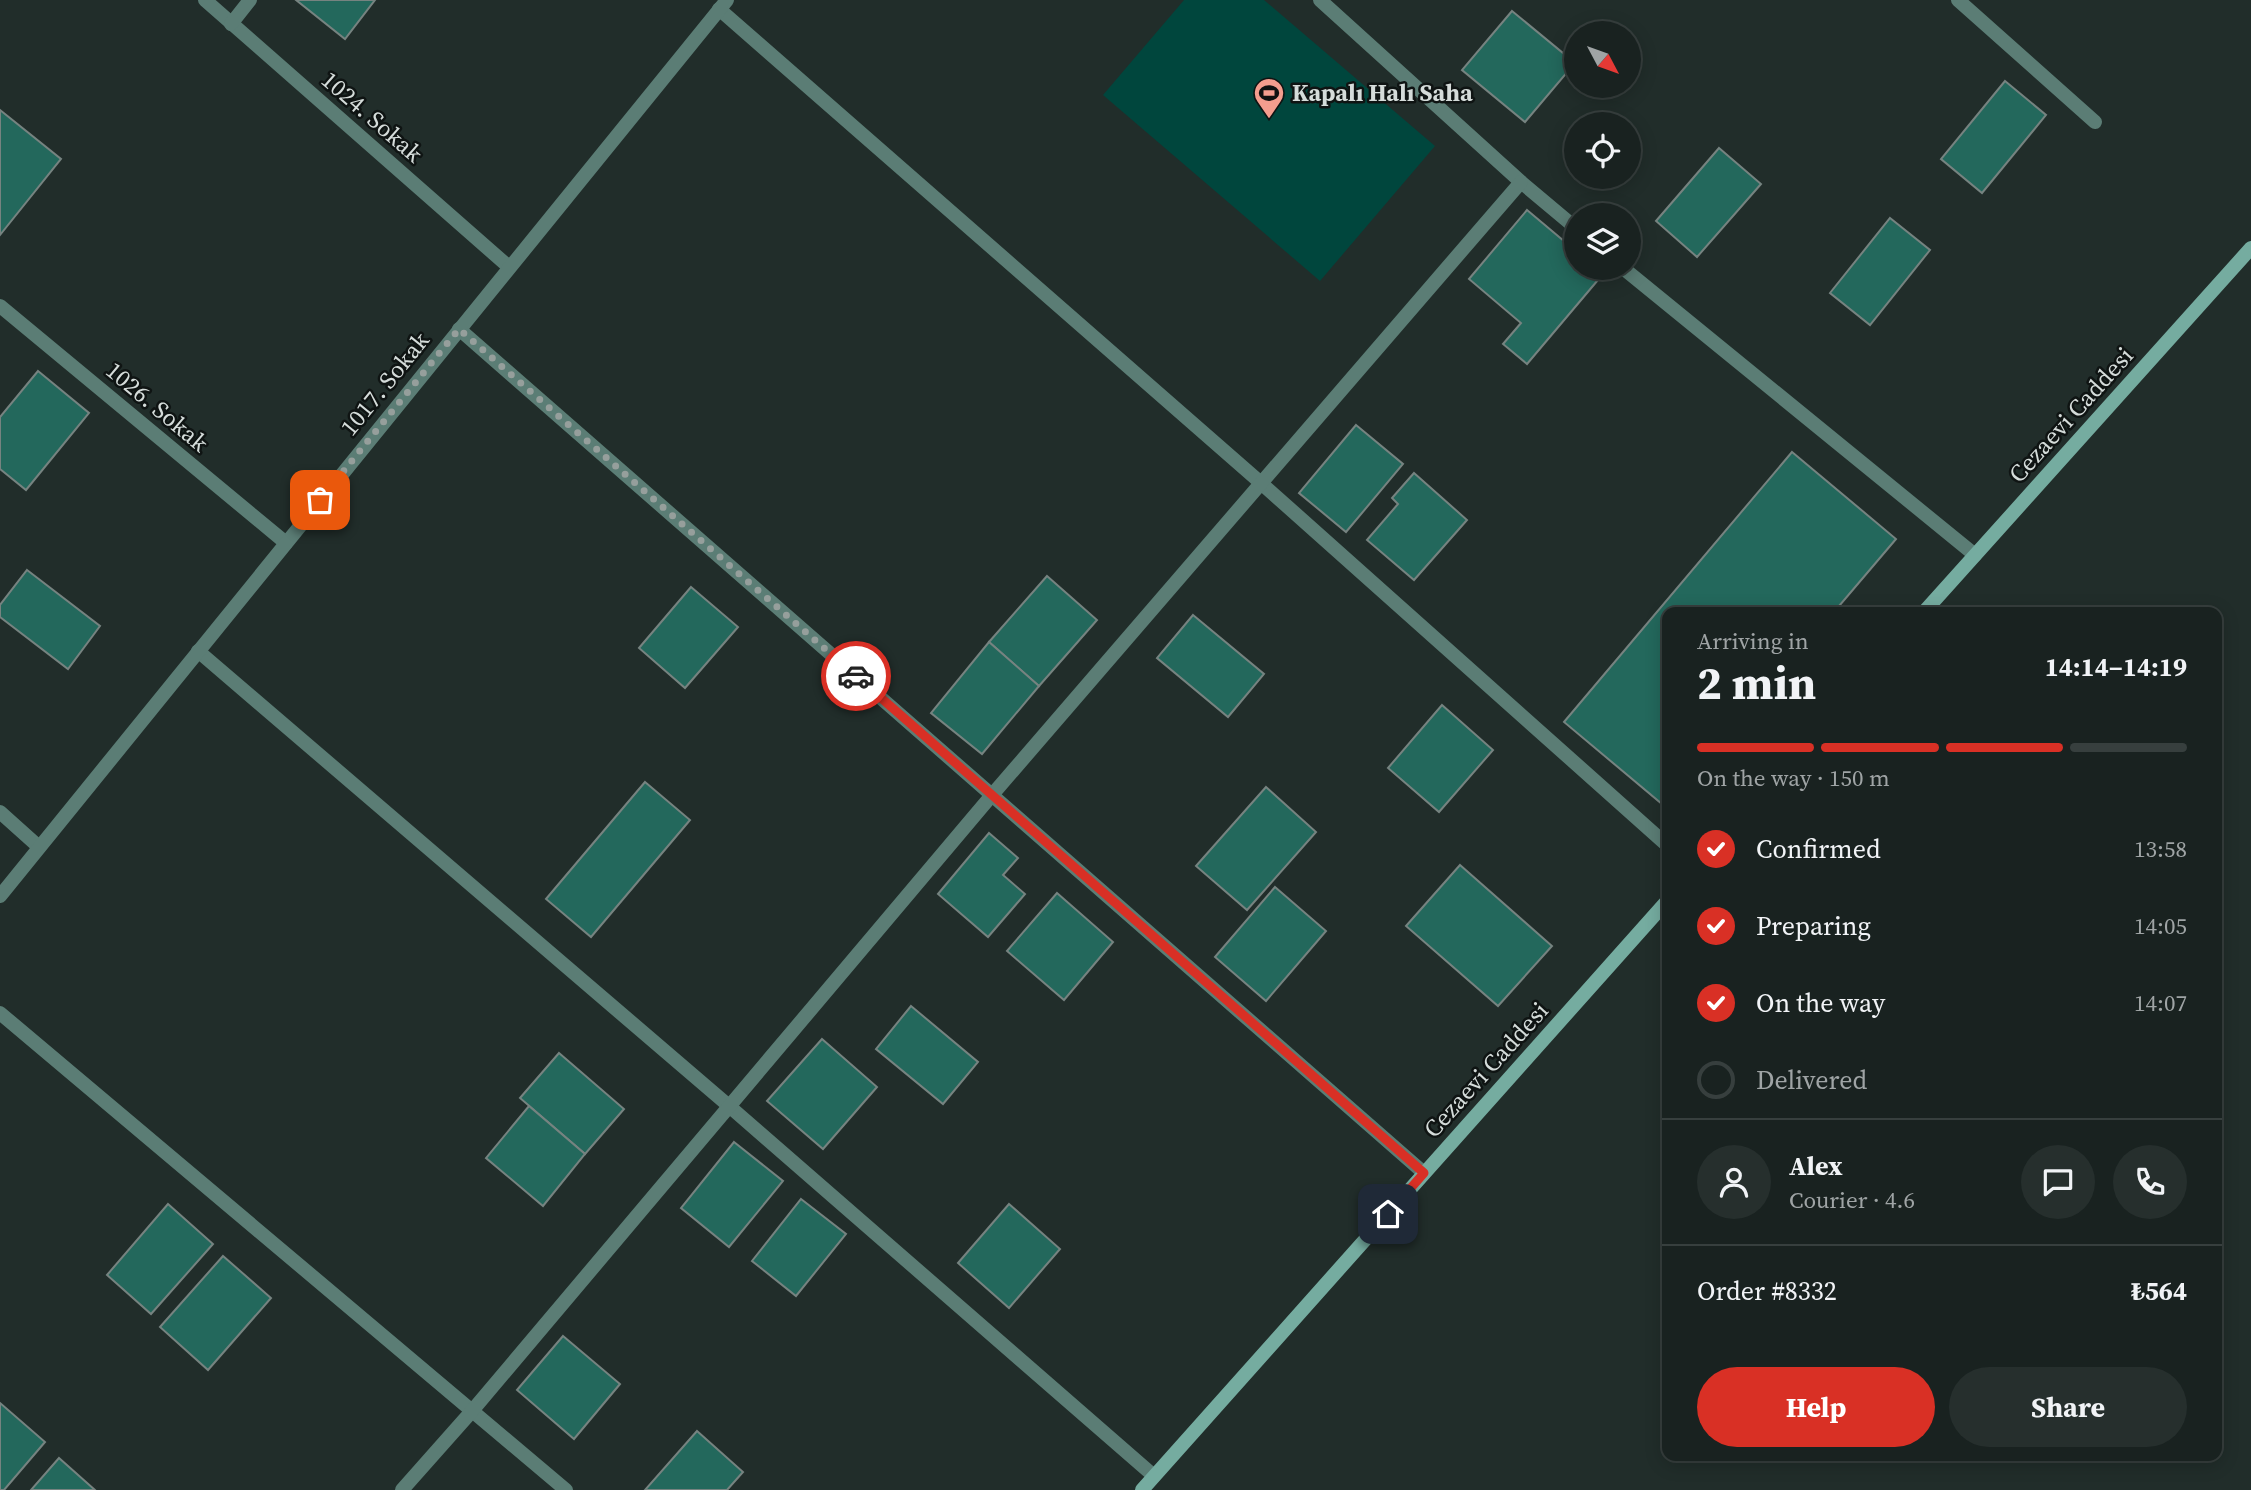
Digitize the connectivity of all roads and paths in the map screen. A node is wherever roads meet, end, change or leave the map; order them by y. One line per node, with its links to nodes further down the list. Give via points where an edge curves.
1 (205, 0): 6 (street, 1024. Sokak)
2 (250, 0): 6 (street)
3 (1320, 0): 8 (street)
4 (1958, 0): 7 (street)
5 (723, 5): 11 (street, 1017. Sokak); 15 (street)
6 (231, 24): 11 (street, 1024. Sokak)
7 (2095, 122)
8 (1521, 182): 9 (street); 15 (street)
9 (1564, 218)
10 (2251, 248): 17 (street, Cezaevi Caddesi)
11 (509, 267): 14 (street, 1017. Sokak)
12 (1638, 280): 17 (street)
13 (0, 306): 16 (street, 1026. Sokak)
14 (459, 329): 16 (street, 1017. Sokak); 20 (street)
15 (1261, 483): 20 (street); 22 (street)
16 (286, 543): 19 (street, 1017. Sokak)
17 (1975, 555): 18 (street, Cezaevi Caddesi)
18 (1928, 607)
19 (198, 651): 23 (street, 1017. Sokak); 27 (street)
20 (992, 795): 27 (street); 28 (street)
21 (0, 812): 23 (street)
22 (1662, 840)
23 (39, 847): 24 (street, 1017. Sokak)
24 (0, 896)
25 (1662, 907): 28 (street, Cezaevi Caddesi)
26 (0, 1013): 29 (street)
27 (729, 1106): 29 (street); 30 (street)
28 (1424, 1173): 30 (street, Cezaevi Caddesi)
29 (472, 1411): 31 (street); 32 (street)
30 (1154, 1476): 33 (street, Cezaevi Caddesi)
31 (402, 1490)
32 (566, 1490)
33 (1142, 1490)

